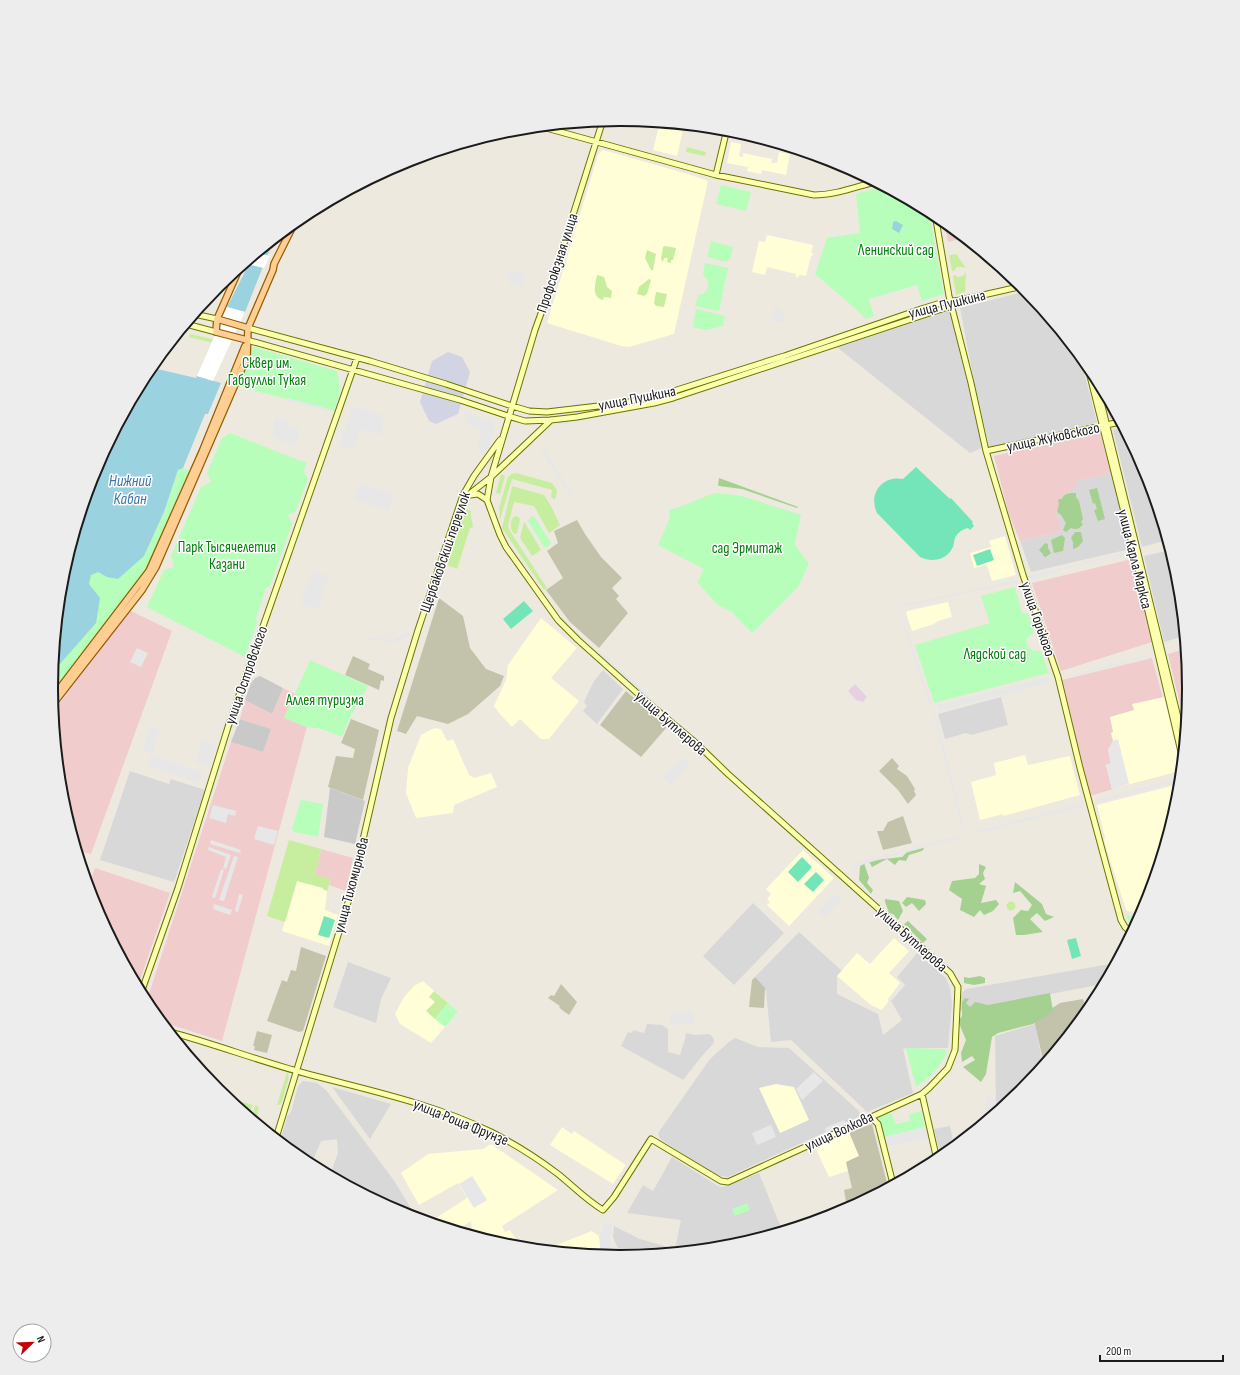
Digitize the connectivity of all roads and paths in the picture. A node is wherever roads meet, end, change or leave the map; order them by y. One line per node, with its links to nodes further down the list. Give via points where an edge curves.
1 (601, 127): 4 (main road, Профсоюзная улица)
2 (552, 130): 4 (main road)
3 (726, 135): 5 (main road)
4 (597, 142): 5 (main road); 22 (main road, Профсоюзная улица)
5 (716, 175): 6 (main road, via 814,195 825,195)
6 (870, 183)
7 (937, 223): 11 (main road, улица Горького)
8 (289, 234): 15 (main road)
9 (235, 279): 13 (main road)
10 (1015, 288): 11 (main road, улица Пушкина)
11 (951, 304): 22 (main road, улица Пушкина, via 921,309 658,396 624,403 547,412 529,411); 24 (main road, улица Пушкина, via 673,398); 28 (main road, улица Горького)
12 (199, 315): 13 (main road)
13 (217, 319): 15 (main road); 16 (main road)
14 (190, 325): 16 (main road)
15 (248, 328): 17 (main road); 18 (main road, улица Пушкина)
16 (216, 332): 17 (main road)
17 (247, 340): 19 (main road, улица Пушкина); 34 (main road, via 202,452 149,571); 35 (main road, via 246,357 156,567 142,590)
18 (357, 358): 19 (main road, улица Островского); 22 (main road, улица Пушкина)
19 (353, 370): 23 (main road, улица Пушкина); 39 (main road, улица Островского, via 228,727 178,888)
20 (1092, 384): 26 (main road, улица Карла Маркса)
21 (1098, 392): 26 (main road, улица Карла Маркса)
22 (512, 406): 23 (main road, улица Бутлерова)
23 (508, 416): 24 (main road, улица Пушкина, via 525,421); 27 (main road, улица Бутлерова)
24 (552, 420): 29 (main road)
25 (1116, 423): 26 (main road, улица Жуковского)
26 (1104, 426): 28 (main road, улица Жуковского); 36 (main road, улица Карла Маркса); 37 (main road, улица Карла Маркса)
27 (503, 436): 29 (main road, улица Бутлерова); 32 (main road, Щербаковский переулок, via 474,476)
28 (986, 451): 38 (main road, улица Горького, via 1023,575 1058,677 1121,920)
29 (491, 477): 30 (main road); 31 (main road, улица Бутлерова)
30 (465, 497): 31 (main road, via 475,494); 32 (main road)
31 (487, 500): 40 (main road, улица Бутлерова, via 506,547 560,622 950,973)
32 (461, 501): 33 (main road, Щербаковский переулок)
33 (418, 630): 42 (main road, улица Тихомирнова, via 392,718 350,896)
34 (58, 690)
35 (58, 697)
36 (1181, 728)
37 (1179, 743)
38 (1127, 929)
39 (144, 985)
40 (958, 986): 43 (main road, улица Волкова, via 956,1050 948,1068)
41 (177, 1034): 42 (main road, улица Роща Фрунзе)
42 (297, 1071): 45 (main road, улица Тихомирнова); 46 (main road, улица Роща Фрунзе, via 391,1095 490,1131 536,1158 603,1210)
43 (922, 1094): 44 (main road, улица Волкова); 47 (main road)
44 (870, 1117): 46 (main road, улица Волкова, via 728,1182 721,1181); 48 (main road, via 878,1124)
45 (278, 1133)
46 (651, 1139)
47 (935, 1153)
48 (892, 1179)

